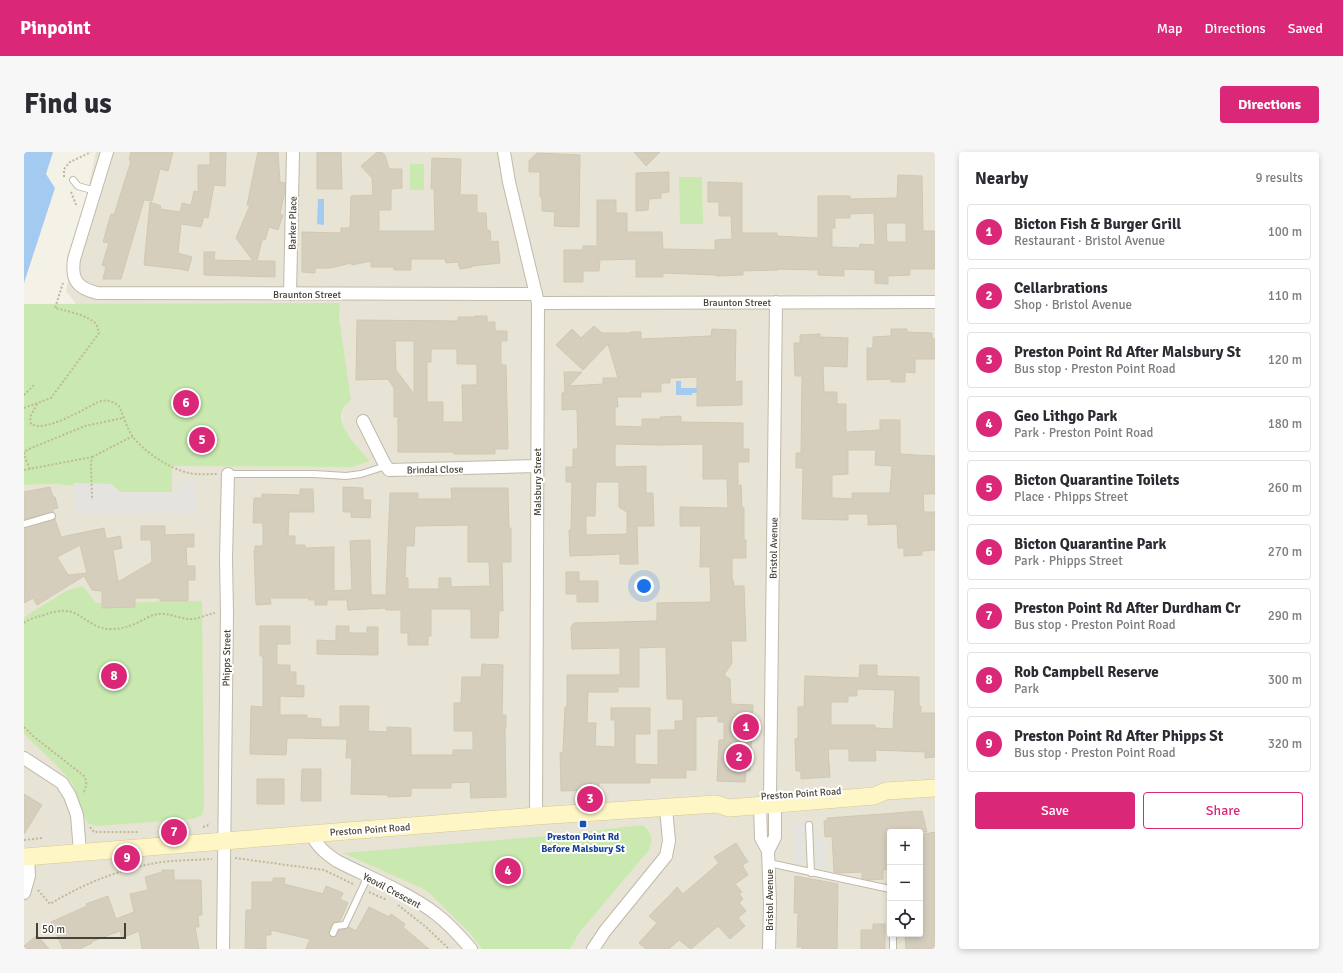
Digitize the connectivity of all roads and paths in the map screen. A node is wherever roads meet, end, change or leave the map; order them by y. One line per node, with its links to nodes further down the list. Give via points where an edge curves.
1 (107, 152): 5 (street)
2 (293, 152): 6 (street, Barker Place)
3 (504, 152): 7 (street, Malsbury Street)
4 (73, 180): 5 (lane, via 78,186)
5 (95, 191): 6 (street, Braunton Street, via 74,259 73,276 80,286 90,292)
6 (290, 294): 7 (street, Braunton Street, via 530,294)
7 (537, 298): 8 (street, Braunton Street); 18 (street, Malsbury Street)
8 (776, 302): 9 (street, Braunton Street); 30 (street, Bristol Avenue)
9 (935, 302)
10 (35, 384): 11 (path)
11 (24, 395)
12 (24, 408): 13 (path, via 38,403 30,417 34,426 58,422 104,400 119,406)
13 (123, 418): 15 (path); 19 (path, via 86,426 29,449 24,452)
14 (363, 421): 17 (street)
15 (133, 436): 16 (path); 21 (path, via 142,447 178,470)
16 (92, 457): 19 (path); 22 (path)
17 (386, 466): 18 (street, Brindal Close, via 389,470); 21 (lane, via 346,476)
18 (537, 466): 33 (street, Malsbury Street)
19 (30, 469): 20 (path)
20 (24, 470)
21 (228, 474): 25 (street, Phipps Street)
22 (92, 500)
23 (52, 516): 24 (lane)
24 (24, 524)
25 (227, 613): 26 (path, via 209,614 190,620 159,614 126,627 111,629 99,627 72,611 62,610); 42 (street, Phipps Street)
26 (24, 623)
27 (24, 727): 31 (path, via 84,776 87,780)
28 (24, 758): 43 (street, via 62,783 70,796 77,815)
29 (935, 788): 30 (main road, Preston Point Road, via 886,791 874,796)
30 (769, 796): 32 (main road, Preston Point Road, via 729,808 716,804); 46 (street, Bristol Avenue, via 775,837 768,851)
31 (82, 801)
32 (666, 808): 33 (main road, Preston Point Road); 60 (street, via 669,841 666,856)
33 (536, 816): 39 (main road, Preston Point Road)
34 (89, 823): 38 (path, via 94,832)
35 (210, 823): 37 (path)
36 (808, 825): 47 (lane)
37 (201, 828)
38 (141, 832)
39 (311, 834): 42 (main road, Preston Point Road); 48 (street, Yeovil Crescent, via 328,856)
40 (43, 838): 41 (path)
41 (24, 840)
42 (224, 841): 43 (main road, Preston Point Road); 45 (street, Phipps Street)
43 (80, 852): 44 (main road, Preston Point Road)
44 (26, 856): 52 (street, via 29,876)
45 (220, 858): 49 (path, via 324,870); 51 (path, via 163,862 133,868 71,891 50,904); 57 (street, Phipps Street)
46 (769, 863): 47 (lane); 61 (street, Bristol Avenue)
47 (811, 873): 50 (lane)
48 (368, 876): 49 (lane); 59 (street, Yeovil Crescent, via 435,913)
49 (362, 888): 53 (path); 55 (lane, via 345,925 336,926)
50 (887, 888)
51 (38, 890)
52 (24, 893)
53 (391, 902)
54 (398, 905): 58 (path)
55 (333, 933)
56 (893, 937): 62 (lane)
57 (223, 949)
58 (449, 949)
59 (471, 949)
60 (593, 949)
61 (769, 949)
62 (893, 949)

